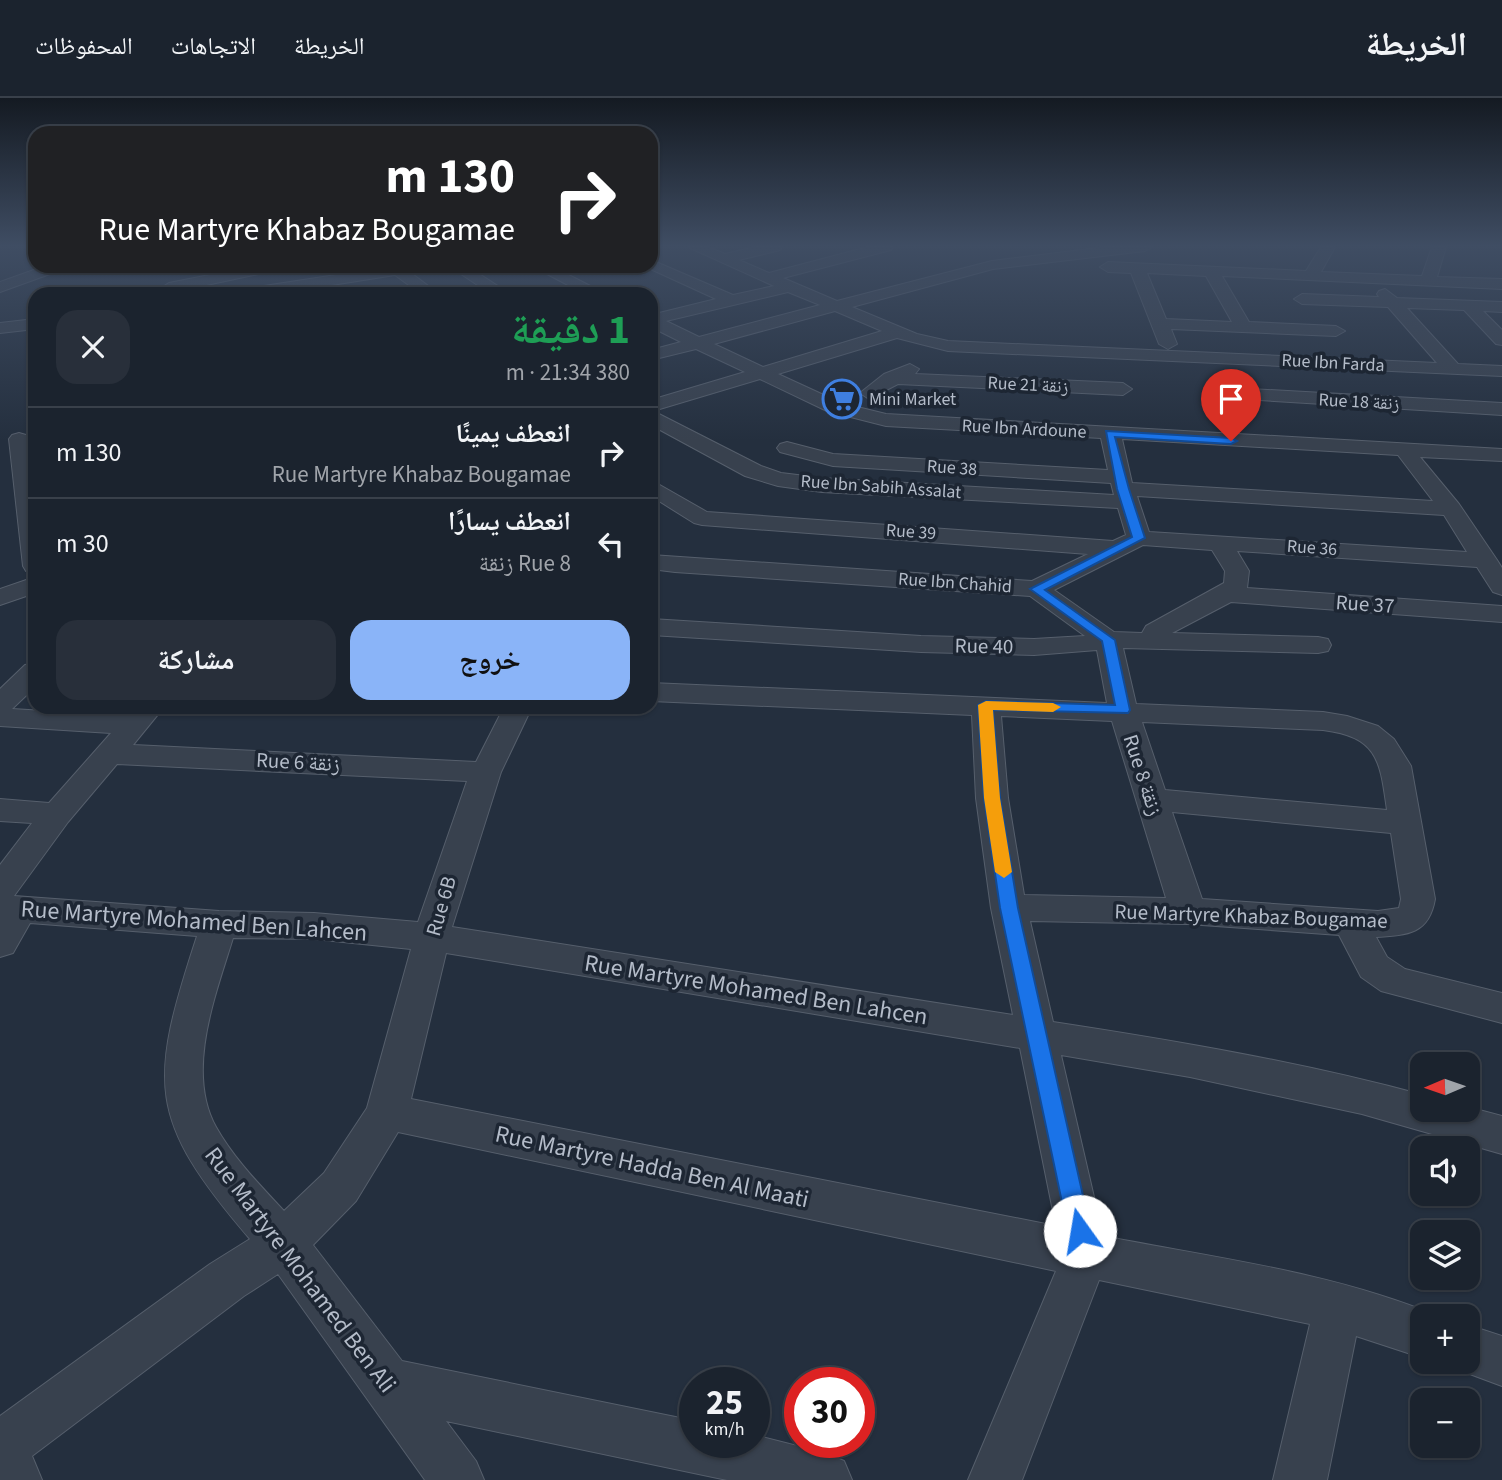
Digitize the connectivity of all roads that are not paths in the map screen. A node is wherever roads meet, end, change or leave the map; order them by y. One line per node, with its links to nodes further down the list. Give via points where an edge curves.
1 (687, 311): 9 (street)
2 (821, 311): 18 (street)
3 (845, 311): 15 (street, Rue Ibn Farda)
4 (1156, 311): 11 (street)
5 (1235, 311): 14 (street)
6 (1315, 311): 16 (street)
7 (1402, 311): 25 (street)
8 (1474, 311): 17 (street)
9 (658, 319)
10 (658, 324): 18 (street, Rue Ibn Ardoune)
11 (1161, 324): 14 (street); 22 (street)
12 (28, 325): 13 (street)
13 (0, 328)
14 (1244, 328): 16 (street)
15 (898, 332): 19 (street, Rue Ibn Farda); 27 (street)
16 (1344, 340): 24 (street)
17 (1502, 340)
18 (694, 342): 20 (street); 27 (street, Rue Ibn Ardoune)
19 (963, 347): 21 (street, Rue Ibn Farda); 28 (street)
20 (658, 353)
21 (1115, 353): 22 (street, Rue Ibn Farda); 28 (street, Rue 21 زنقة, via 1125,395)
22 (1172, 355): 23 (street, Rue Ibn Farda)
23 (1200, 357): 24 (street, Rue Ibn Farda); 31 (street)
24 (1368, 365): 25 (street, Rue Ibn Farda)
25 (1452, 368): 26 (street, Rue Ibn Farda)
26 (1502, 371)
27 (765, 372): 32 (street); 37 (street, Rue Ibn Ardoune, via 835,407 886,420)
28 (891, 378): 30 (street)
29 (658, 388): 32 (street)
30 (869, 393)
31 (1216, 393): 34 (street, Rue 18 زنقة); 35 (street)
32 (677, 399): 33 (street)
33 (658, 404)
34 (1502, 409)
35 (1224, 417)
36 (658, 421): 42 (street, Rue Ibn Sabih Assalat, via 753,471 778,479 822,485)
37 (1110, 434): 40 (street, Rue Ibn Ardoune); 42 (street)
38 (19, 439): 44 (street)
39 (787, 448): 42 (street, Rue 38, via 833,460)
40 (1405, 451): 41 (street, Rue Ibn Ardoune); 45 (street)
41 (1502, 455)
42 (1123, 489): 45 (street); 47 (street)
43 (658, 490): 47 (street, Rue 39, via 702,518)
44 (28, 496)
45 (1451, 509): 48 (street)
46 (1218, 541): 47 (street, Rue 36); 48 (street, Rue 36); 53 (street, via 1238,576)
47 (1129, 544): 52 (street, Rue Ibn Chahid)
48 (1485, 560): 51 (street)
49 (658, 562): 52 (street, Rue Ibn Chahid)
50 (28, 587): 54 (street)
51 (1502, 587)
52 (1036, 589): 58 (street)
53 (1227, 594): 55 (street, Rue 37); 57 (street)
54 (0, 597)
55 (1502, 614)
56 (658, 627): 58 (street, Rue 40, via 878,643 1038,646)
57 (1155, 632)
58 (1108, 640): 59 (street, Rue 40); 64 (street, Rue 8 زنقة)
59 (1318, 645)
60 (28, 678): 62 (street)
61 (658, 692): 63 (street, Rue Martyre Khabaz Bougamae)
62 (0, 705)
63 (986, 705): 64 (street, Rue Martyre Khabaz Bougamae); 75 (street, via 992,798)
64 (1123, 710): 70 (street, Rue 8 زنقة); 73 (street, Rue Martyre Khabaz Bougamae, via 1291,718 1359,727 1369,731 1392,758)
65 (515, 714): 69 (street, Rue 6B)
66 (0, 717): 67 (street)
67 (142, 717): 68 (street)
68 (110, 754): 69 (street, Rue 6 زنقة); 72 (street)
69 (486, 772): 79 (street, Rue 6B)
70 (1151, 799): 73 (street); 76 (street, Rue 8 زنقة)
71 (0, 810): 72 (street)
72 (57, 814): 74 (street)
73 (1406, 823): 77 (street, Rue Martyre Khabaz Bougamae, via 1418,899 1415,915 1394,923)
74 (7, 902): 78 (street, Rue Martyre Mohamed Ben Lahcen); 80 (street)
75 (1009, 908): 76 (street, Rue Martyre Khabaz Bougamae); 82 (street)
76 (1188, 911): 77 (street, Rue Martyre Khabaz Bougamae)
77 (1350, 922): 81 (street, via 1365,954 1387,977 1409,987)
78 (219, 924): 79 (street, Rue Martyre Mohamed Ben Lahcen, via 314,926); 85 (street, Rue Martyre Mohamed Ben Ali, via 183,1063 189,1113 207,1151)
79 (432, 937): 82 (street, Rue Martyre Mohamed Ben Lahcen); 83 (street, Rue 6B)
80 (0, 943)
81 (1502, 1008)
82 (1035, 1035): 84 (street, Rue Martyre Mohamed Ben Lahcen, via 1291,1080); 86 (street)
83 (387, 1112): 85 (street, via 340,1187); 86 (street, Rue Martyre Hadda Ben Al Maati)
84 (1502, 1135)
85 (283, 1244): 91 (street, Rue Martyre Mohamed Ben Ali); 92 (street, via 227,1280)
86 (1085, 1256): 87 (street, Rue Martyre Hadda Ben Al Maati); 95 (street)
87 (1338, 1306): 88 (street, Rue Martyre Hadda Ben Al Maati); 96 (street)
88 (1410, 1330)
89 (1480, 1354): 90 (street)
90 (1502, 1361)
91 (386, 1383): 93 (street, Rue Martyre Mohamed Ben Ali); 94 (street, via 729,1454)
92 (4, 1454)
93 (457, 1480)
94 (825, 1480)
95 (995, 1480)
96 (1300, 1480)

